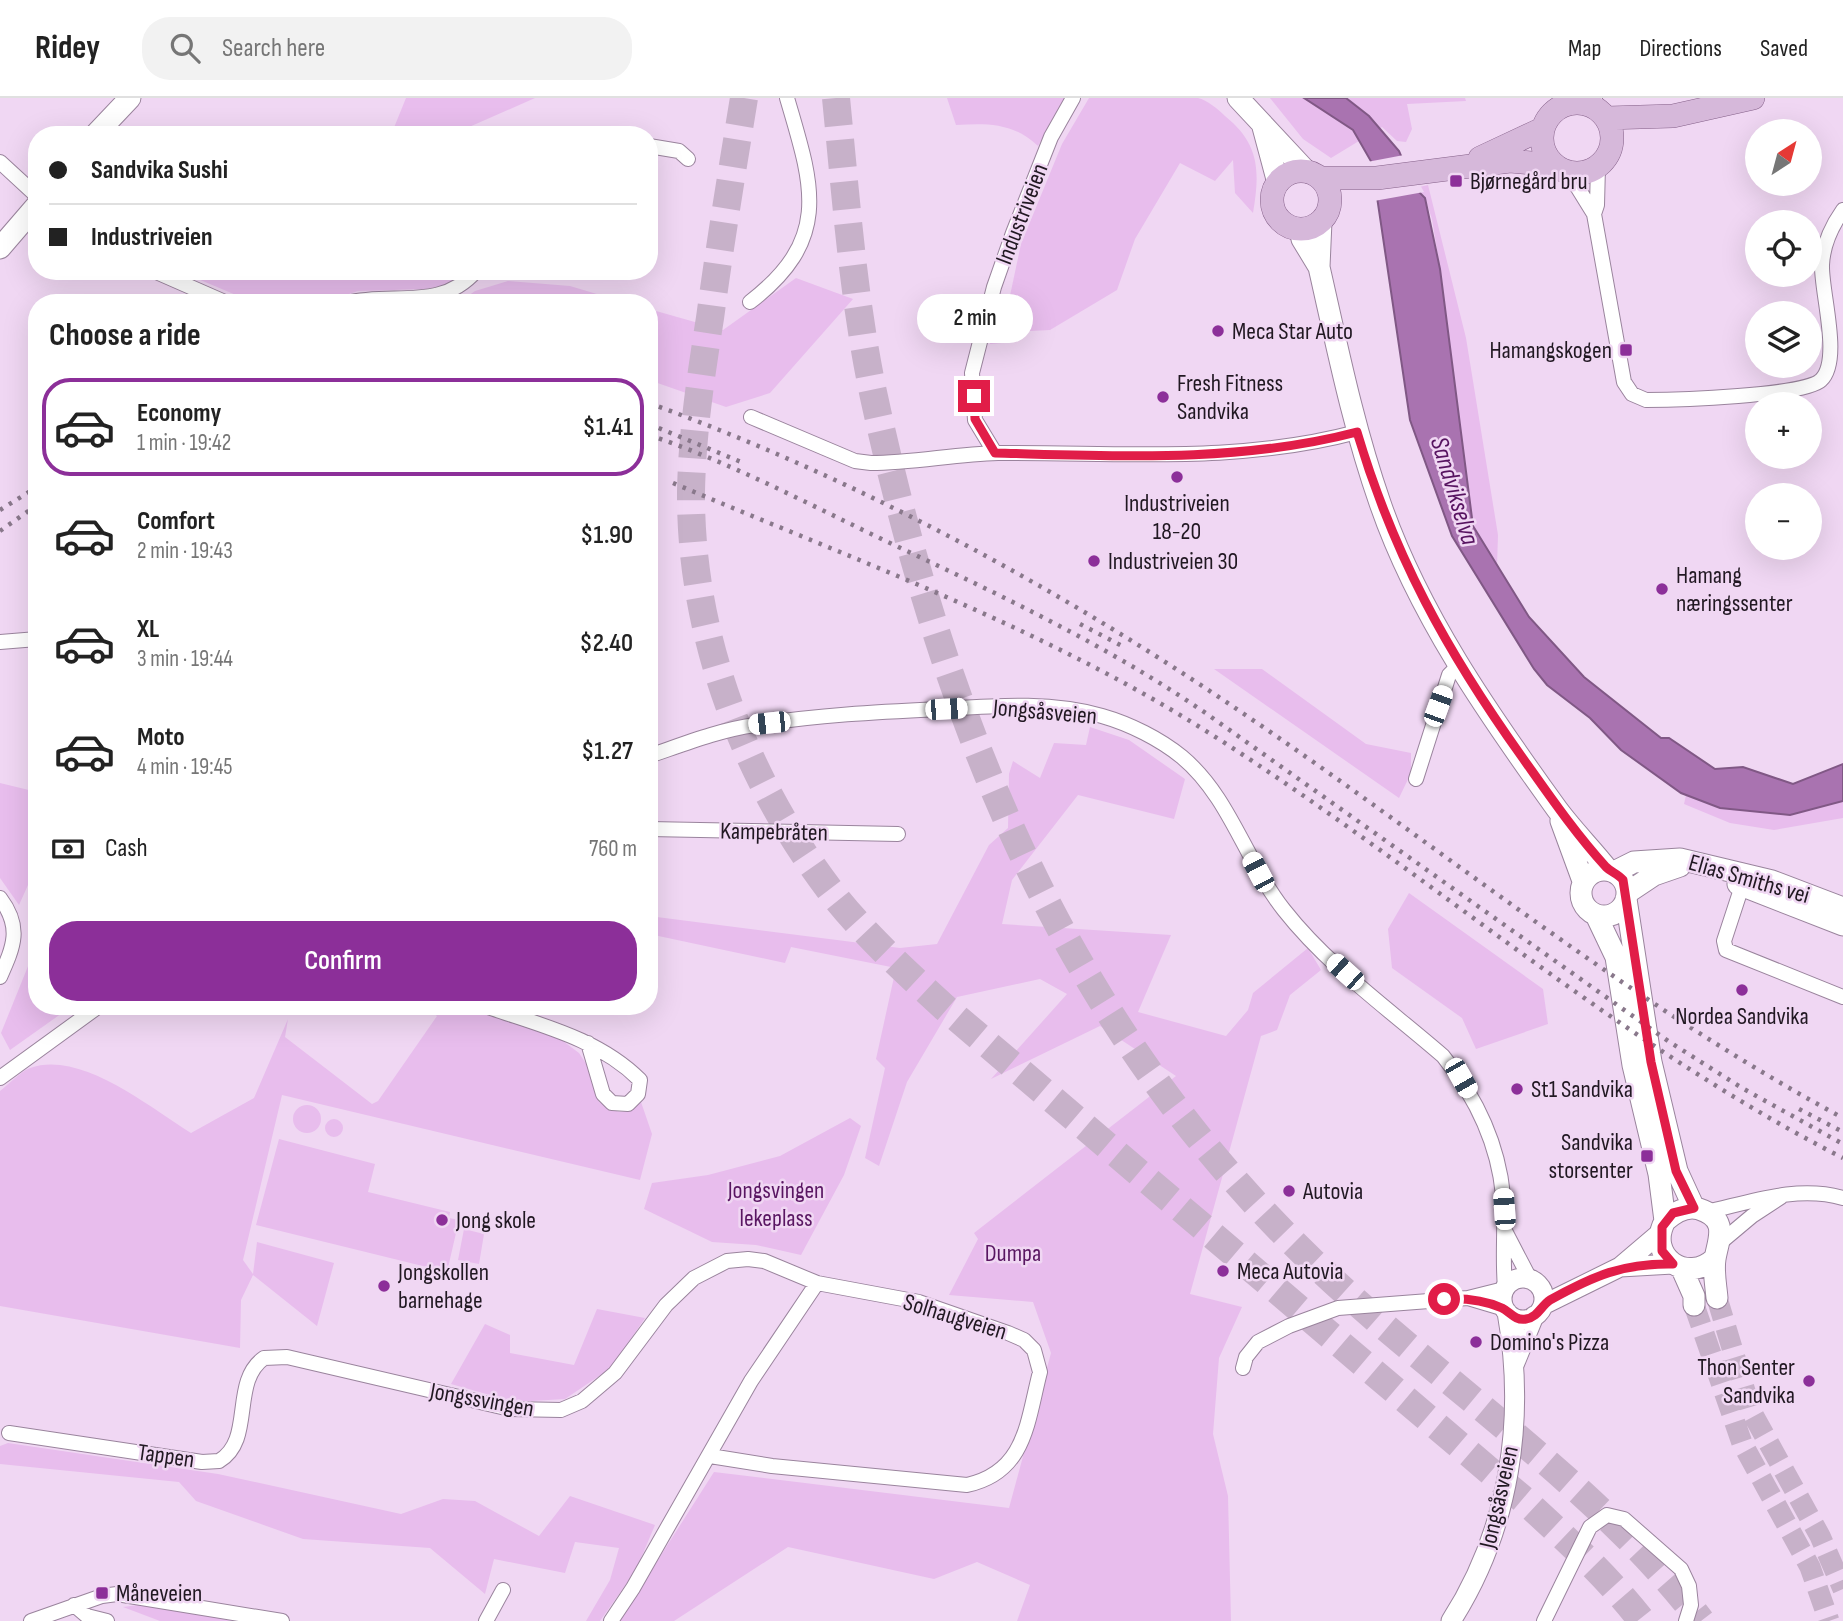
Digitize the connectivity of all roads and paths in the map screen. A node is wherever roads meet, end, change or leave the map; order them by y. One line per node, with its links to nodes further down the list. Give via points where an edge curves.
1 (130, 98): 9 (main road)
2 (787, 98): 29 (street, via 802,157 808,218 802,246 788,268)
3 (1073, 98): 32 (street, Industriveien, via 1051,137 1013,233 972,373 975,419)
4 (1238, 98): 10 (main road)
5 (1753, 98): 8 (main road)
6 (1565, 101): 7 (main road); 11 (main road)
7 (1597, 107): 8 (main road); 13 (main road, via 1612,132)
8 (1673, 116): 13 (main road, via 1628,136)
9 (104, 126)
10 (1263, 127): 18 (main road); 20 (main road)
11 (1542, 129): 16 (main road); 17 (main road, via 1545,152)
12 (658, 148): 14 (street, via 679,151)
13 (1604, 157): 17 (main road, via 1583,173); 22 (street)
14 (688, 159)
15 (0, 162): 19 (street)
16 (1460, 166): 17 (main road, via 1533,161); 20 (main road, via 1377,178)
17 (1561, 168): 22 (street)
18 (1278, 183): 20 (main road, via 1291,173); 20 (main road, via 1273,197 1275,212 1285,224)
19 (28, 188)
20 (1322, 199): 31 (main road, via 1302,239 1319,267)
21 (1843, 211): 22 (street, via 1827,237 1822,266 1830,351 1827,372 1820,381 1810,387 1746,394 1646,400 1629,391 1622,376)
22 (1594, 214)
23 (28, 215): 24 (main road)
24 (0, 248)
25 (175, 280): 27 (street)
26 (466, 280): 28 (street)
27 (206, 294)
28 (445, 294)
29 (750, 302)
30 (751, 417): 32 (street, via 855,461 922,461)
31 (1357, 432): 32 (street, via 1237,452 1180,456); 35 (main road, via 1380,505 1412,581)
32 (995, 453)
33 (28, 640): 34 (street)
34 (0, 642)
35 (1459, 665): 37 (street, via 1449,675); 38 (main road)
36 (658, 753): 59 (street, Jongsåsveien, via 754,725 844,714 996,706 1080,711 1143,733 1182,757 1203,778 1269,891 1298,927 1443,1056 1461,1078 1489,1134 1503,1191)
37 (1416, 779)
38 (1556, 808): 41 (main road); 42 (main road)
39 (658, 829): 40 (street, Kampebråten)
40 (898, 834)
41 (1611, 871): 42 (main road, via 1592,873); 44 (main road, via 1623,880); 46 (main road, Elias Smiths vei, via 1634,862 1681,859 1772,881)
42 (1583, 881): 47 (main road, via 1582,901)
43 (1742, 886): 44 (main road, Elias Smiths vei, via 1679,866 1654,875); 48 (main road, Elias Smiths vei); 50 (street, Elias Smiths vei, via 1724,941 1726,950)
44 (1626, 896): 47 (main road, via 1613,914); 57 (main road, via 1651,1062 1676,1171)
45 (0, 898): 49 (street, via 16,928)
46 (1843, 908)
47 (1596, 915): 58 (main road, via 1616,957 1633,1065 1659,1174)
48 (1843, 925)
49 (0, 977)
50 (1843, 997)
51 (87, 1015): 54 (street)
52 (510, 1015): 53 (street)
53 (588, 1043)
54 (0, 1078)
55 (1782, 1197): 56 (street); 57 (street, via 1764,1196); 60 (street)
56 (1843, 1198)
57 (1700, 1210): 58 (main road, via 1683,1209); 60 (main road, via 1718,1225)
58 (1662, 1227): 61 (street); 62 (main road, via 1662,1251)
59 (1504, 1230): 63 (street, Jongsåsveien); 66 (street, Jongsåsveien)
60 (1718, 1250): 62 (main road, via 1700,1268); 68 (main road)
61 (1620, 1267): 62 (street); 65 (street)
62 (1677, 1267): 69 (main road, via 1694,1296)
63 (1532, 1280): 65 (street); 66 (street, via 1514,1280); 71 (street, via 1543,1292)
64 (817, 1283): 72 (street, Jongssvingen, via 764,1261 727,1261 708,1269 681,1289 600,1387 561,1410 510,1409 287,1357 264,1359); 76 (street, via 751,1381); 76 (street, Solhaugveien, via 919,1302 1024,1340 1034,1350 1040,1372 1023,1440 1013,1458 1002,1472 967,1485)
65 (1581, 1283): 71 (street)
66 (1505, 1288): 67 (street); 70 (street)
67 (1468, 1298): 70 (street); 74 (street, via 1338,1308 1258,1342)
68 (1717, 1298)
69 (1693, 1306)
70 (1506, 1310): 71 (street, via 1520,1319); 73 (street, Jongsåsveien)
71 (1539, 1310): 73 (street, Jongsåsveien)
72 (255, 1365): 75 (street, Tappen, via 248,1375 233,1448 219,1461)
73 (1514, 1365): 84 (street, Jongsåsveien, via 1513,1454 1504,1497 1481,1567)
74 (1243, 1368)
75 (9, 1433)
76 (710, 1456): 83 (street)
77 (503, 1590): 82 (street)
78 (74, 1605): 79 (street); 80 (street, via 88,1616); 81 (street, via 102,1596 142,1596)
79 (31, 1621)
80 (107, 1621)
81 (282, 1621)
82 (486, 1621)
83 (611, 1621)
84 (1451, 1621)
85 (1544, 1621): 86 (street, via 1590,1527 1607,1516 1624,1518 1681,1569 1691,1605)
86 (1686, 1621)

